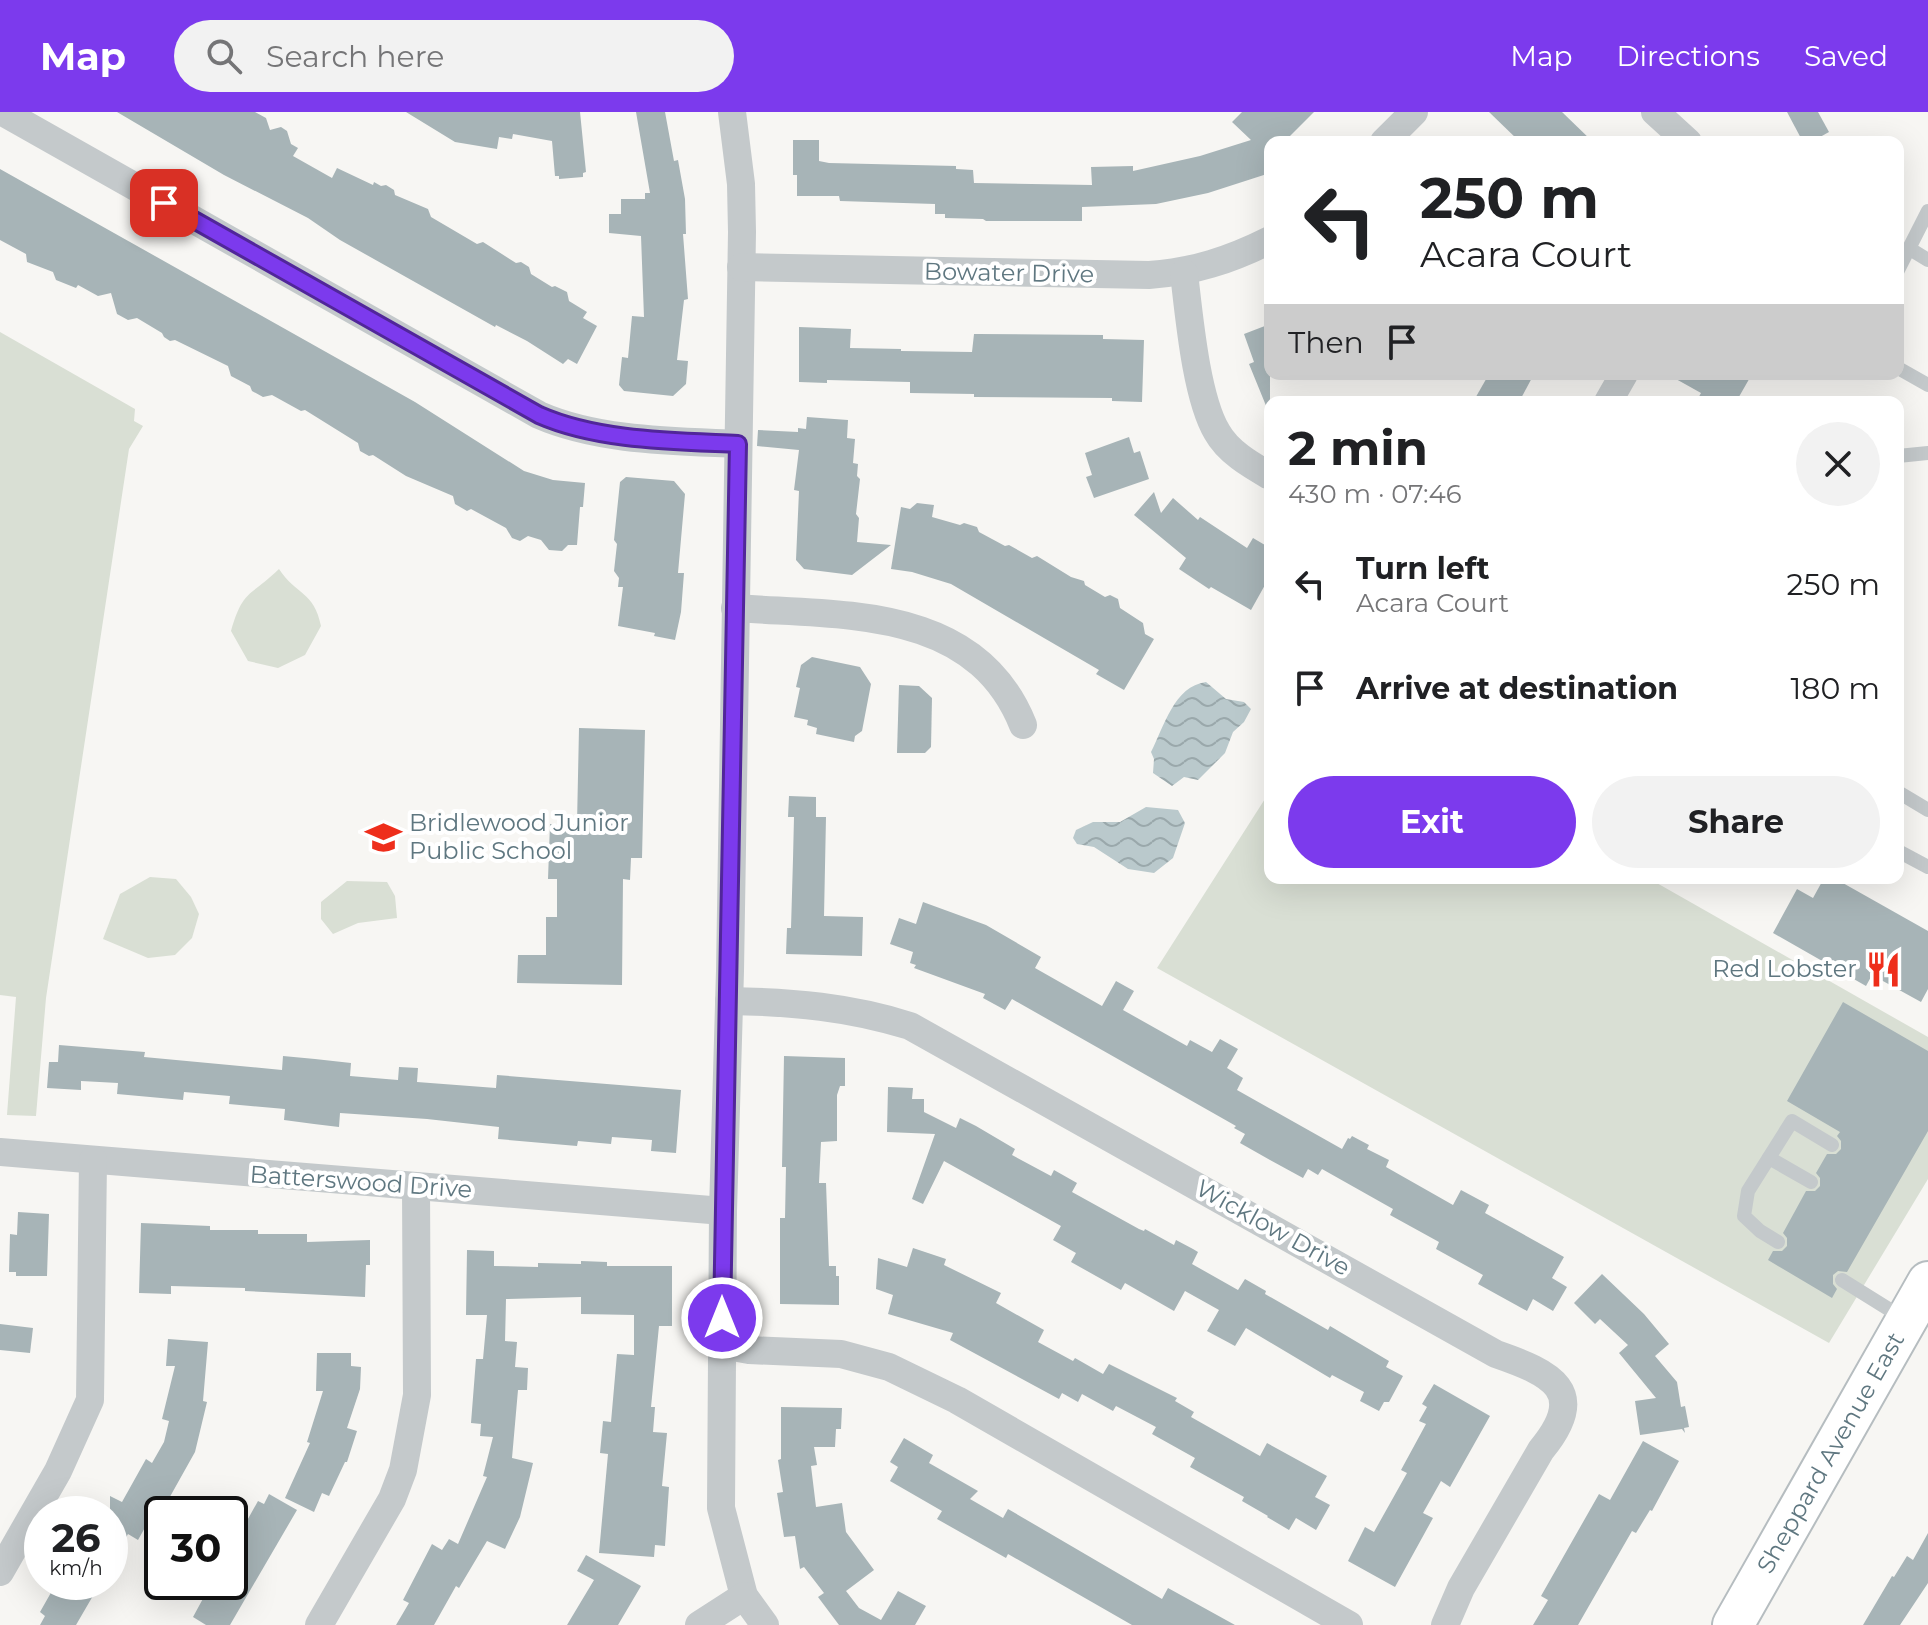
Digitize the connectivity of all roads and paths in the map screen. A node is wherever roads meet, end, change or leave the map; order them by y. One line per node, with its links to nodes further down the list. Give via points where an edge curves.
1 (3, 112): 16 (street, via 539,415 589,431)
2 (732, 112): 12 (street, via 741,184)
3 (1414, 112): 5 (street)
4 (1655, 112): 6 (street)
5 (1390, 136)
6 (1681, 136)
7 (1928, 211): 9 (lane)
8 (1264, 243): 13 (street, Bowater Drive)
9 (1910, 249): 10 (lane); 11 (lane)
10 (1904, 260)
11 (1928, 260)
12 (741, 267): 13 (street, Bowater Drive); 16 (street)
13 (1184, 273): 19 (street, via 1206,410 1218,435)
14 (1904, 371): 15 (lane)
15 (1928, 385)
16 (738, 444): 20 (street)
17 (1928, 453): 18 (lane)
18 (1904, 455)
19 (1264, 472)
20 (735, 608): 21 (street, via 880,618 922,629 971,656 1017,710); 26 (street)
21 (1023, 725)
22 (1904, 796): 23 (lane)
23 (1928, 810)
24 (1904, 854): 25 (lane)
25 (1928, 867)
26 (729, 1001): 33 (street); 45 (street, Wicklow Drive, via 836,1007 910,1026 1496,1354 1541,1370 1557,1384 1564,1402 1557,1431 1461,1588)
27 (1832, 1145): 29 (lane, via 1792,1121)
28 (0, 1152): 30 (street, Batterswood Drive)
29 (1769, 1158): 31 (lane); 34 (lane, via 1748,1191 1744,1216)
30 (93, 1160): 32 (street, Batterswood Drive); 39 (street, via 90,1400 58,1471)
31 (1811, 1182)
32 (416, 1186): 33 (street, Batterswood Drive); 41 (street, via 417,1395 403,1470 392,1499)
33 (723, 1211): 38 (street)
34 (1778, 1242)
35 (1842, 1280): 37 (lane)
36 (1928, 1282): 37 (main road, Sheppard Avenue East)
37 (1906, 1320): 46 (main road, Sheppard Avenue East)
38 (722, 1345): 40 (street, via 721,1508); 44 (street, via 841,1354 889,1367 957,1400)
39 (0, 1572)
40 (744, 1596): 42 (street); 43 (street)
41 (319, 1625)
42 (699, 1625)
43 (765, 1625)
44 (1349, 1625)
45 (1445, 1625)
46 (1733, 1625)

